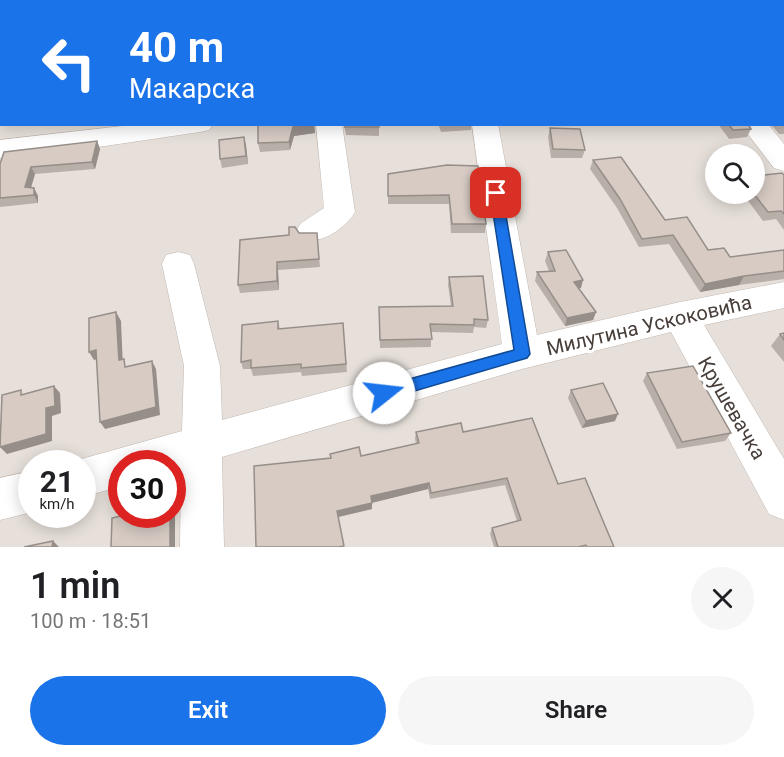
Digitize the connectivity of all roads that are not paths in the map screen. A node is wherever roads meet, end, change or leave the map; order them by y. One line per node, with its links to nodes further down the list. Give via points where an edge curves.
1 (186, 126): 5 (street)
2 (329, 126): 7 (street, via 340,212)
3 (485, 126): 11 (street)
4 (755, 126): 6 (street)
5 (0, 149)
6 (784, 162)
7 (312, 231)
8 (178, 264): 12 (street, via 202,366)
9 (784, 295): 10 (street, Милутина Ускоковића)
10 (680, 316): 11 (street, Милутина Ускоковића); 16 (street, Крушевачка)
11 (522, 354): 12 (street, Милутина Ускоковића)
12 (201, 445): 13 (street, Милутина Ускоковића); 17 (street)
13 (183, 450)
14 (18, 494): 15 (street)
15 (0, 499)
16 (784, 499)
17 (202, 547)

